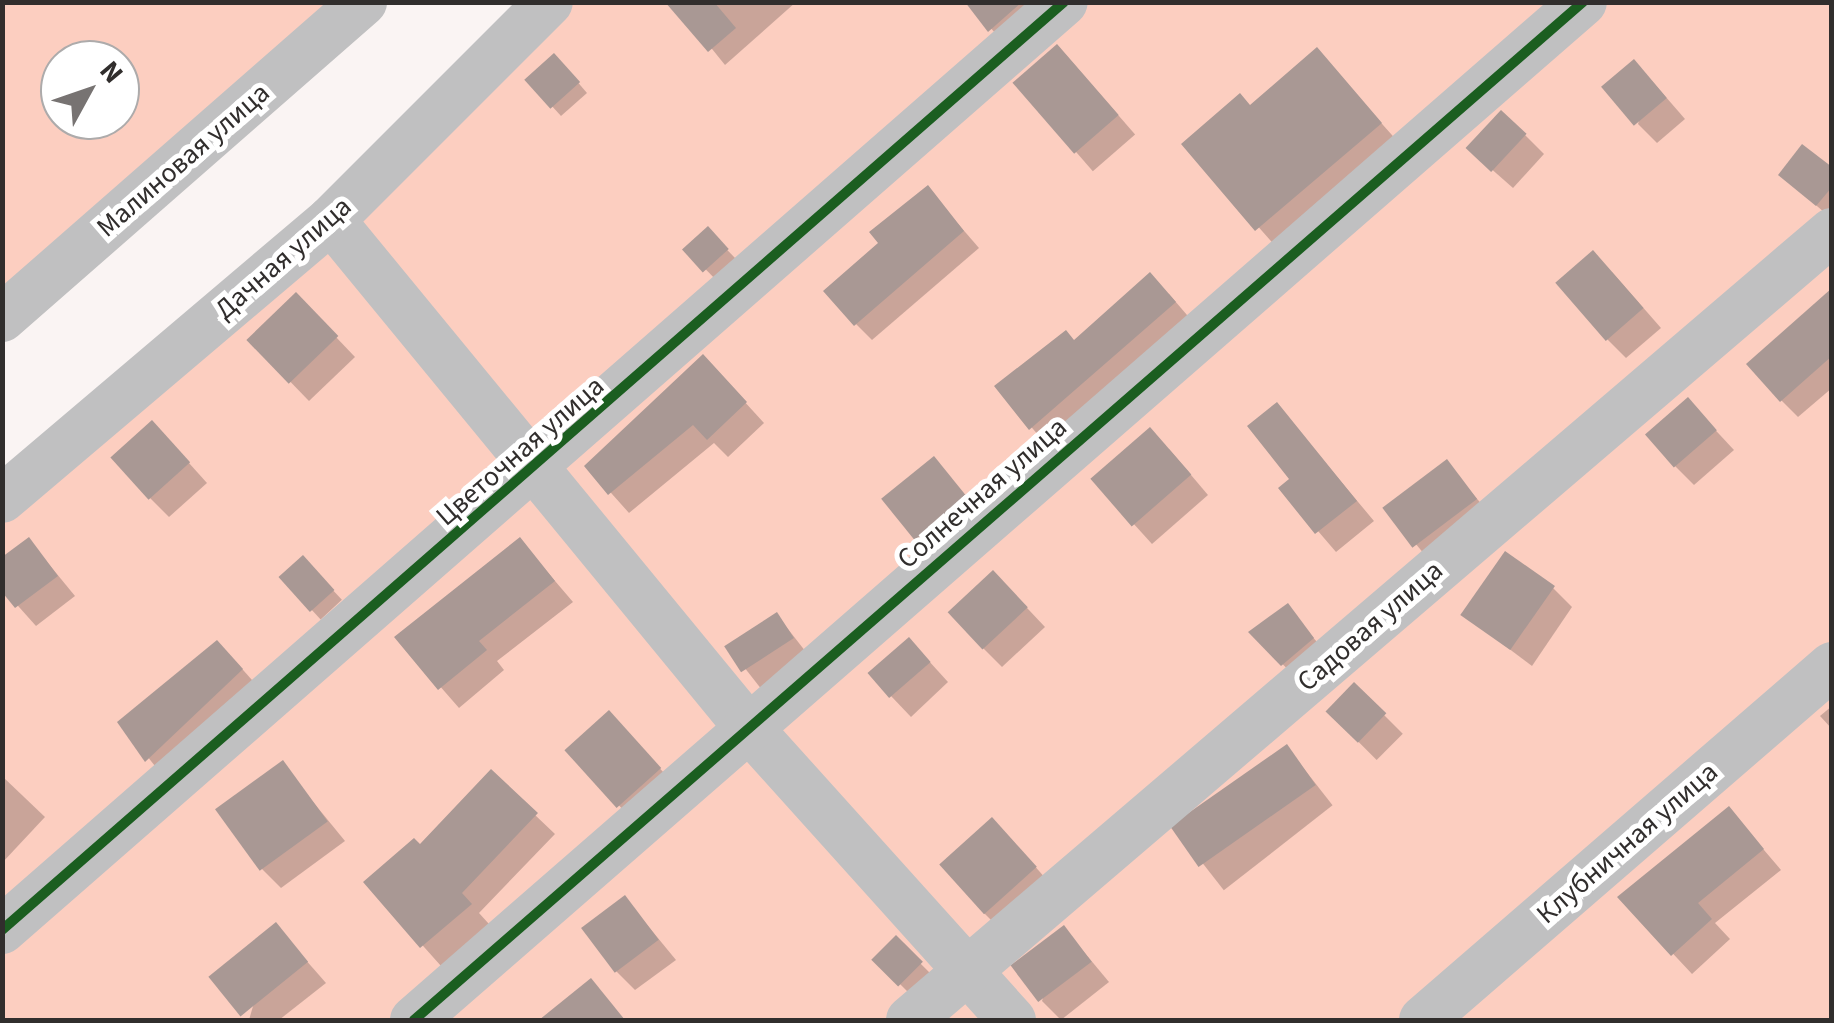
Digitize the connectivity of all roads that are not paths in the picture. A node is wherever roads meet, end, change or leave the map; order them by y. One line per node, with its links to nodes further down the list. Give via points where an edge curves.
1 (363, 2): 7 (street, Малиновая улица)
2 (549, 2): 5 (street, Дачная улица)
3 (1064, 2): 8 (street, Цветочная улица)
4 (1583, 2): 11 (street, Солнечная улица)
5 (330, 220): 8 (street); 9 (street, Дачная улица)
6 (1832, 232): 13 (street, Садовая улица)
7 (2, 318)
8 (534, 469): 11 (street); 12 (street, Цветочная улица)
9 (2, 499)
10 (1832, 666): 17 (street, Клубничная улица)
11 (747, 726): 13 (street); 14 (street, Солнечная улица)
12 (2, 930)
13 (966, 971): 15 (street, Садовая улица); 16 (street)
14 (414, 1020)
15 (910, 1020)
16 (1012, 1020)
17 (1423, 1020)

